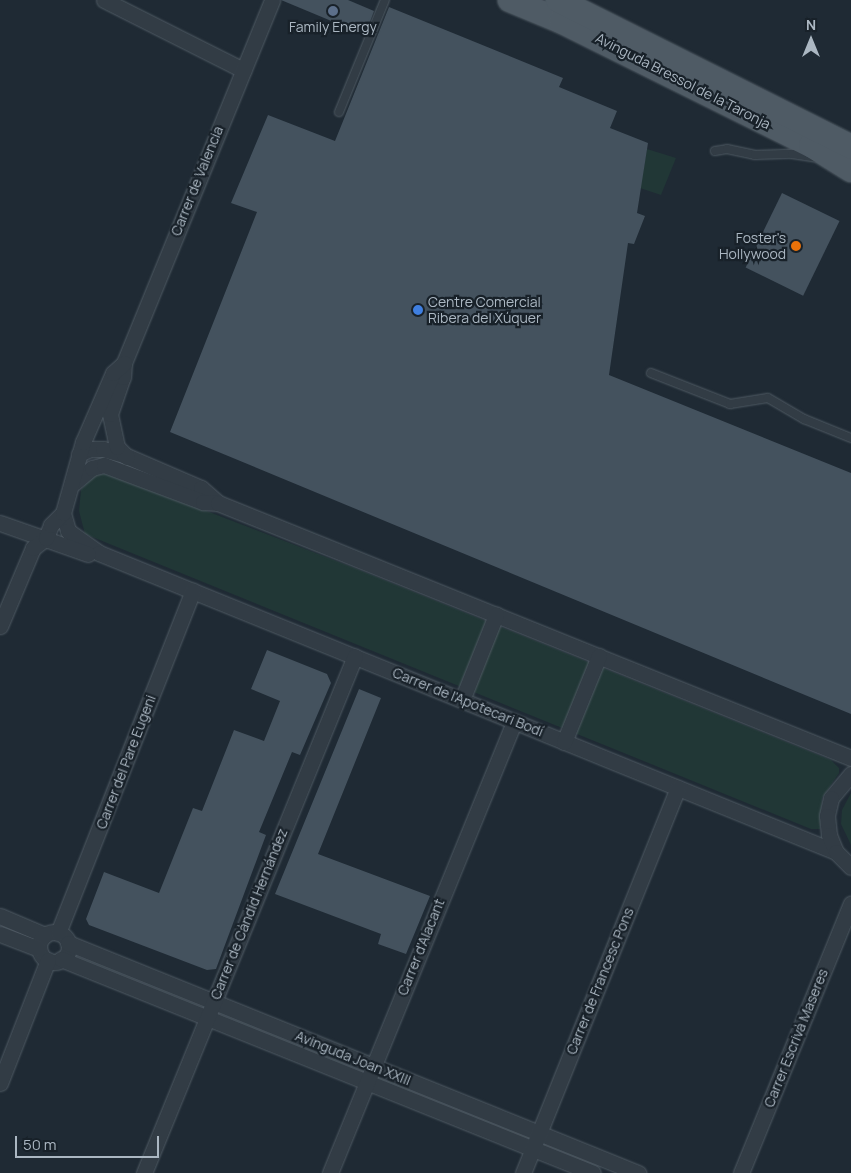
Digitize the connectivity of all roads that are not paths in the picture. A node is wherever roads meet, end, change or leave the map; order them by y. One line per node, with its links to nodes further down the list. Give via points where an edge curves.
1 (104, 0): 6 (street)
2 (272, 0): 6 (street, Carrer de Valencia)
3 (385, 0): 7 (lane)
4 (510, 0): 9 (main road, Avinguda Bressol de la Taronja, via 562,21)
5 (558, 0): 9 (main road, Avinguda Bressol de la Taronja)
6 (243, 70): 10 (street, Carrer de Valencia)
7 (339, 112)
8 (715, 151): 9 (lane)
9 (850, 162)
10 (124, 363): 13 (street, via 123,377 110,414); 14 (street, via 113,373)
11 (651, 373): 12 (lane, via 730,404 768,398)
12 (851, 438)
13 (122, 452): 14 (street, via 90,449); 16 (street, via 201,488)
14 (80, 454): 15 (street, via 73,472)
15 (74, 483): 16 (street, via 87,471 104,465 203,502); 17 (street)
16 (218, 503): 22 (street)
17 (63, 513): 19 (street, via 51,525); 20 (street, Carrer de l'Apotecari Bodí, via 68,531)
18 (0, 523): 19 (street, Carrer de l'Apotecari Bodí)
19 (46, 538): 20 (street, Carrer de l'Apotecari Bodí, via 90,555); 23 (street, via 33,548)
20 (98, 553): 21 (street, Carrer de l'Apotecari Bodí)
21 (193, 592): 24 (street, Carrer de l'Apotecari Bodí); 37 (street, Carrer del Pare Eugeni)
22 (496, 615): 25 (street); 26 (street)
23 (0, 626)
24 (356, 656): 26 (street, Carrer de l'Apotecari Bodí); 39 (street, Carrer de Càndid Hernández)
25 (599, 656): 28 (street); 29 (street)
26 (462, 700): 27 (street, Carrer de l'Apotecari Bodí)
27 (514, 722): 28 (street, Carrer de l'Apotecari Bodí); 41 (street, Carrer d'Alacant)
28 (564, 742): 31 (street, Carrer de l'Apotecari Bodí)
29 (851, 758)
30 (851, 774): 32 (street, via 831,798 827,816 829,835)
31 (678, 788): 32 (street, Carrer de l'Apotecari Bodí); 44 (street, Carrer de Francesc Pons)
32 (836, 852): 33 (street)
33 (851, 866)
34 (851, 904): 51 (street, Carrer Escrivà Maseres)
35 (0, 916): 37 (street, Avinguda Joan XXIII)
36 (0, 934): 38 (street, Avinguda Joan XXIII)
37 (57, 937): 38 (street); 38 (street, via 67,952); 39 (street, Avinguda Joan XXIII)
38 (50, 956): 40 (street, Avinguda Joan XXIII); 43 (street)
39 (213, 1002): 40 (street, Carrer de Càndid Hernández); 41 (street, Avinguda Joan XXIII)
40 (206, 1018): 42 (street, Avinguda Joan XXIII); 46 (street, Carrer de Càndid Hernández)
41 (372, 1066): 42 (street, Carrer d'Alacant); 44 (street, Avinguda Joan XXIII)
42 (366, 1082): 45 (street, Avinguda Joan XXIII); 47 (street, Carrer d'Alacant)
43 (0, 1083)
44 (538, 1133): 45 (street, Carrer de Francesc Pons); 50 (street, Avinguda Joan XXIII)
45 (532, 1149): 48 (street, Carrer de Francesc Pons); 49 (street, Avinguda Joan XXIII)
46 (144, 1173)
47 (330, 1173)
48 (523, 1173)
49 (593, 1173)
50 (638, 1173)
51 (741, 1173)

